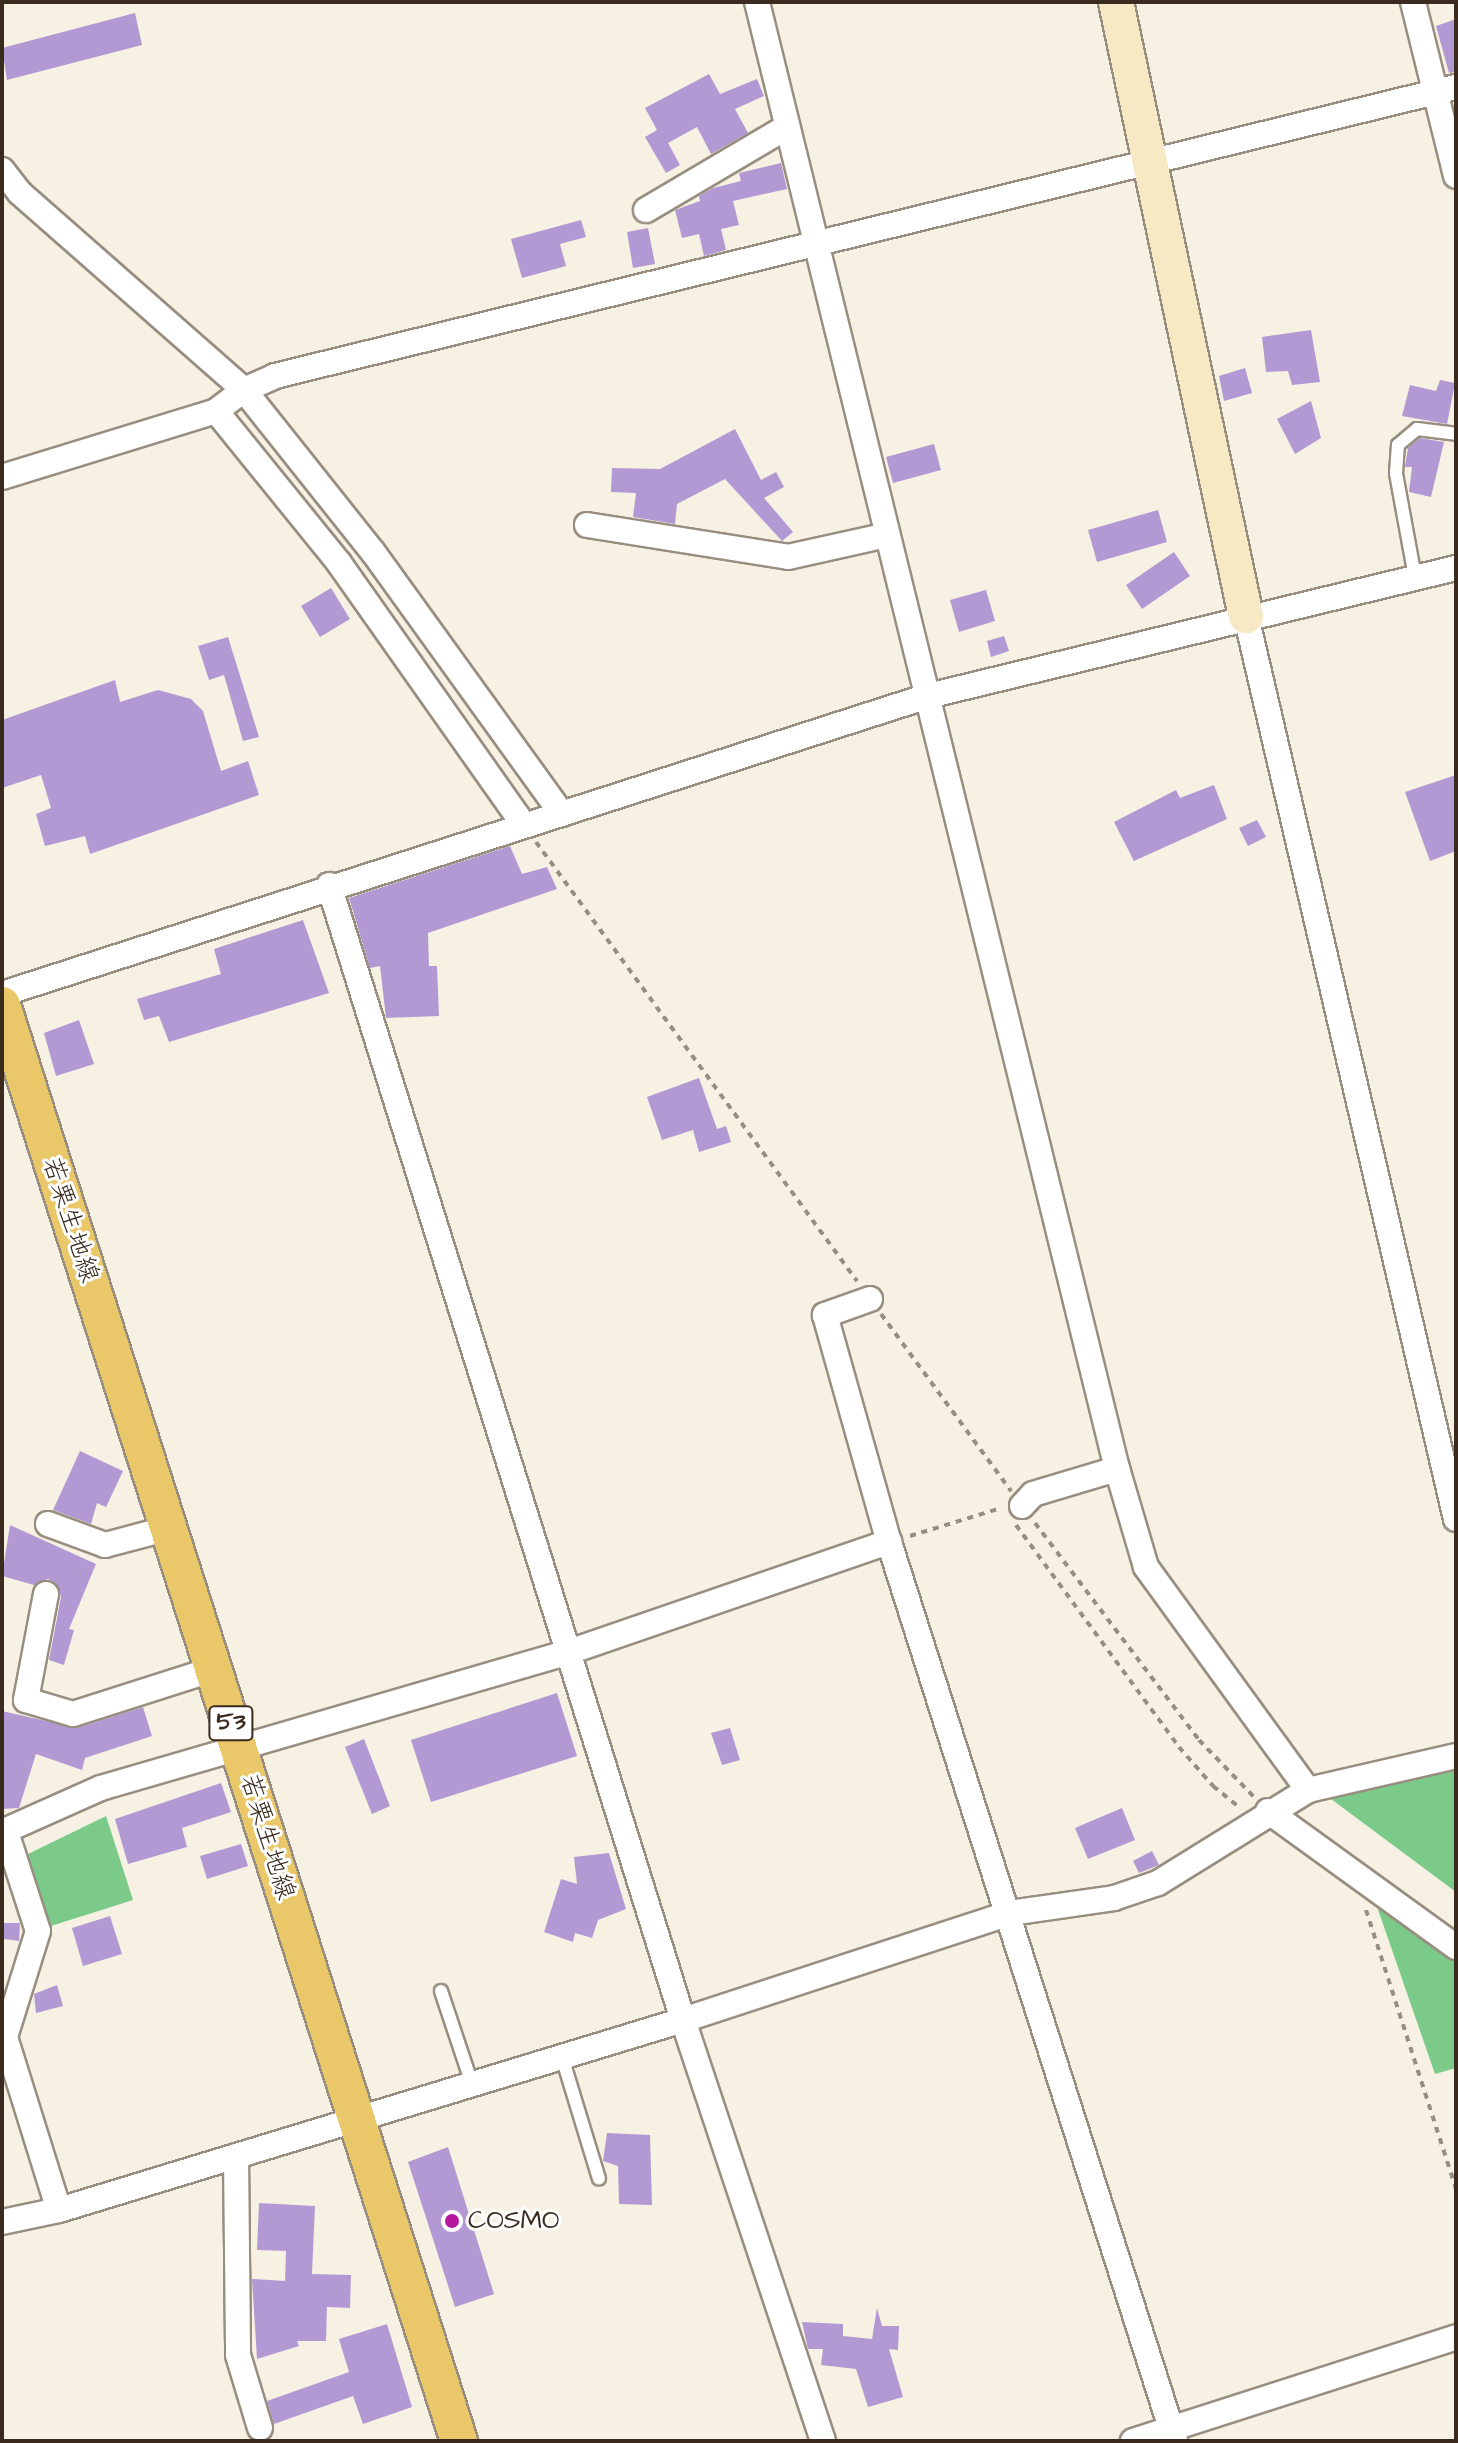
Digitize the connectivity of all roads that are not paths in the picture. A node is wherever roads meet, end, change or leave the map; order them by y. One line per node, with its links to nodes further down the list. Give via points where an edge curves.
1 (757, 2): 5 (street)
2 (1116, 2): 6 (street)
3 (1413, 2): 4 (street)
4 (1446, 89): 6 (street); 8 (street)
5 (787, 127): 9 (street); 10 (street)
6 (1149, 165): 10 (street); 19 (street)
7 (2, 170): 11 (street, via 20,193)
8 (1456, 176)
9 (646, 210)
10 (815, 242): 11 (street, via 275,376); 16 (street)
11 (244, 390): 12 (street); 21 (street, via 373,552)
12 (216, 411): 14 (street); 22 (street, via 339,563)
13 (1456, 434): 18 (lane, via 1417,429 1398,445 1396,473)
14 (2, 477)
15 (587, 525): 16 (street, via 788,557)
16 (887, 535): 20 (street)
17 (1456, 568): 18 (street)
18 (1415, 577): 19 (street)
19 (1246, 616): 20 (street); 29 (street)
20 (928, 696): 21 (street); 27 (street)
21 (562, 814): 22 (street)
22 (523, 824): 23 (street)
23 (329, 885): 24 (street); 34 (street)
24 (2, 994)
25 (2, 1005): 31 (main road, 若栗生地線 / 53)
26 (870, 1299): 32 (street, via 825,1315)
27 (1117, 1469): 28 (street, via 1033,1494); 38 (street, via 1146,1567)
28 (1022, 1506)
29 (1456, 1519)
30 (48, 1524): 31 (street, via 105,1545)
31 (169, 1528): 35 (main road, 若栗生地線 / 53)
32 (889, 1542): 34 (street); 41 (street)
33 (46, 1594): 35 (street, via 26,1700 73,1714)
34 (566, 1653): 36 (street); 44 (street)
35 (214, 1669): 36 (main road, 若栗生地線 / 53)
36 (239, 1749): 40 (street, via 101,1788); 47 (main road, 若栗生地線 / 53)
37 (1456, 1756): 38 (street)
38 (1308, 1790): 39 (street)
39 (1261, 1816): 41 (street, via 1158,1883 1114,1898); 42 (street)
40 (4, 1832): 50 (street, via 38,1931 5,2037)
41 (1010, 1913): 44 (street); 54 (street)
42 (1456, 1947)
43 (441, 1991): 46 (lane)
44 (683, 2020): 45 (street); 56 (street)
45 (562, 2057): 46 (street); 49 (lane)
46 (472, 2084): 47 (street)
47 (356, 2120): 48 (street); 55 (main road, 若栗生地線 / 53)
48 (236, 2156): 50 (street); 53 (street, via 238,2355)
49 (599, 2179)
50 (59, 2210): 51 (street)
51 (2, 2222)
52 (1456, 2337): 54 (street)
53 (260, 2428)
54 (1173, 2435): 57 (street)
55 (459, 2441)
56 (823, 2441)
57 (1133, 2441)

